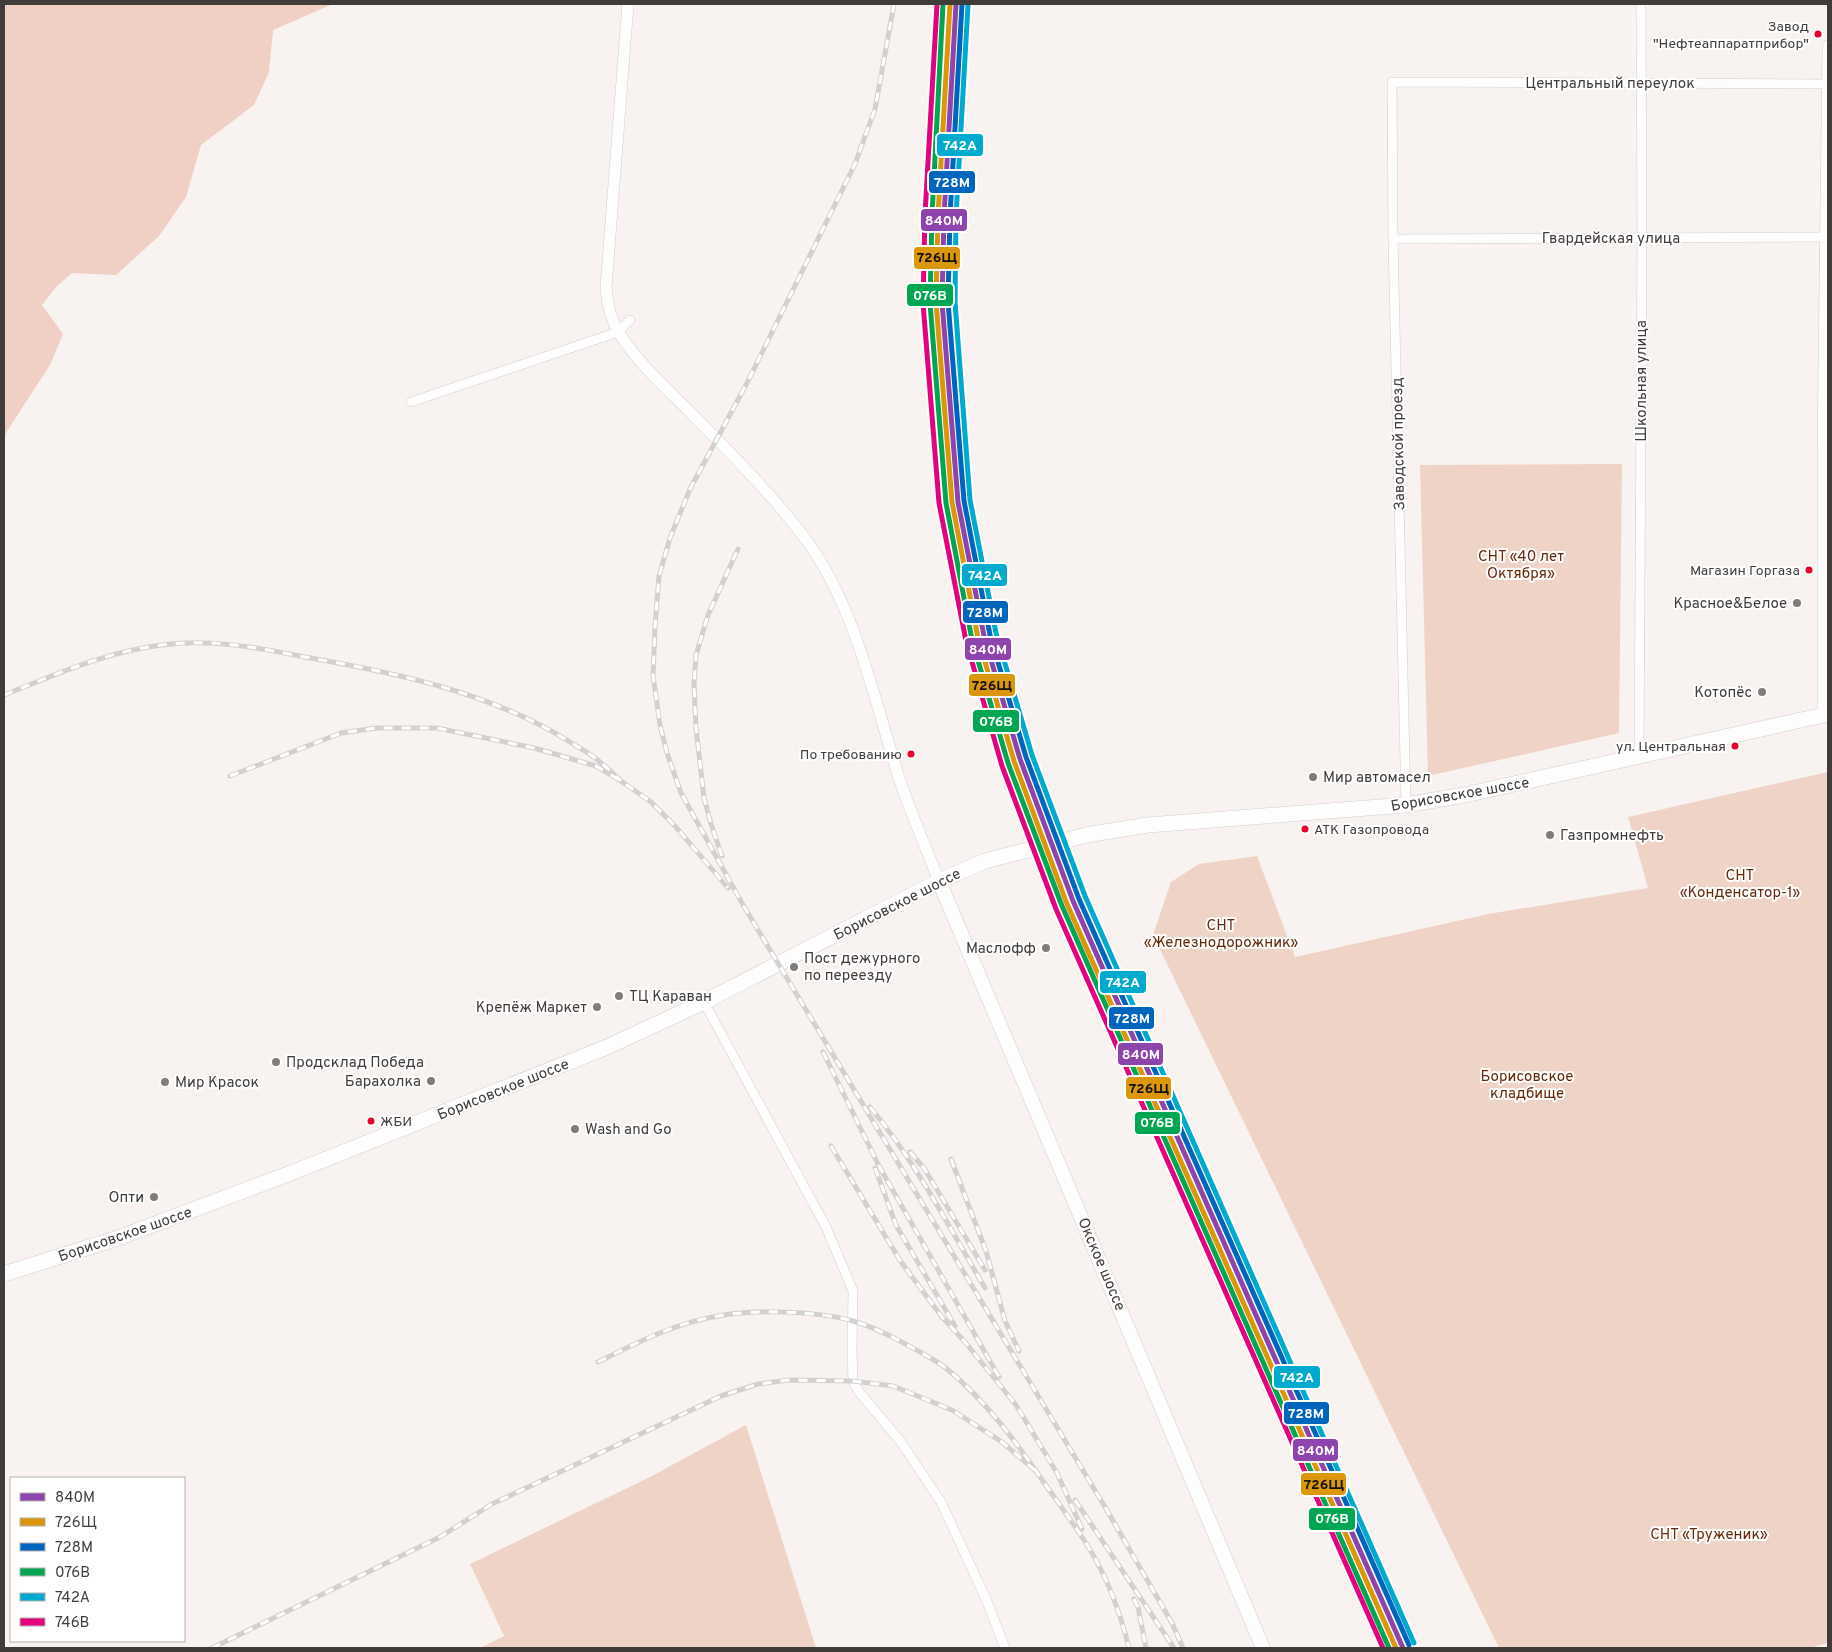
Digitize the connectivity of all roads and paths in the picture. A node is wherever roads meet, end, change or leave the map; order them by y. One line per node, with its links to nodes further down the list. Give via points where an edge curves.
1 (628, 4): 11 (street, via 606,287 607,303)
2 (1641, 4): 5 (street, Школьная улица)
3 (1828, 46): 6 (street)
4 (1392, 82): 5 (street, Центральный переулок); 9 (street, Заводской проезд)
5 (1642, 83): 6 (street, Центральный переулок); 8 (street, Школьная улица)
6 (1828, 84): 7 (street)
7 (1828, 237): 8 (street, Гвардейская улица); 13 (street, via 1823,452)
8 (1642, 238): 9 (street, Гвардейская улица); 15 (street, Школьная улица)
9 (1393, 239): 16 (street, Заводской проезд)
10 (630, 320): 11 (street)
11 (618, 332): 12 (street); 17 (street, via 646,368 761,484 806,539 823,566 857,641 899,778)
12 (410, 402)
13 (1826, 619): 14 (street)
14 (1826, 715): 15 (main road, Борисовское шоссе)
15 (1639, 757): 16 (main road, Борисовское шоссе)
16 (1406, 805): 17 (main road, Борисовское шоссе, via 1148,825 1086,835 985,862)
17 (939, 881): 18 (main road, Борисовское шоссе); 21 (main road, Окское шоссе)
18 (704, 1002): 19 (main road, Борисовское шоссе, via 607,1047 358,1148 115,1239); 20 (street, via 826,1227 853,1291 852,1352 854,1381 859,1392 901,1442 941,1502)
19 (4, 1274)
20 (1006, 1648)
21 (1263, 1648)

